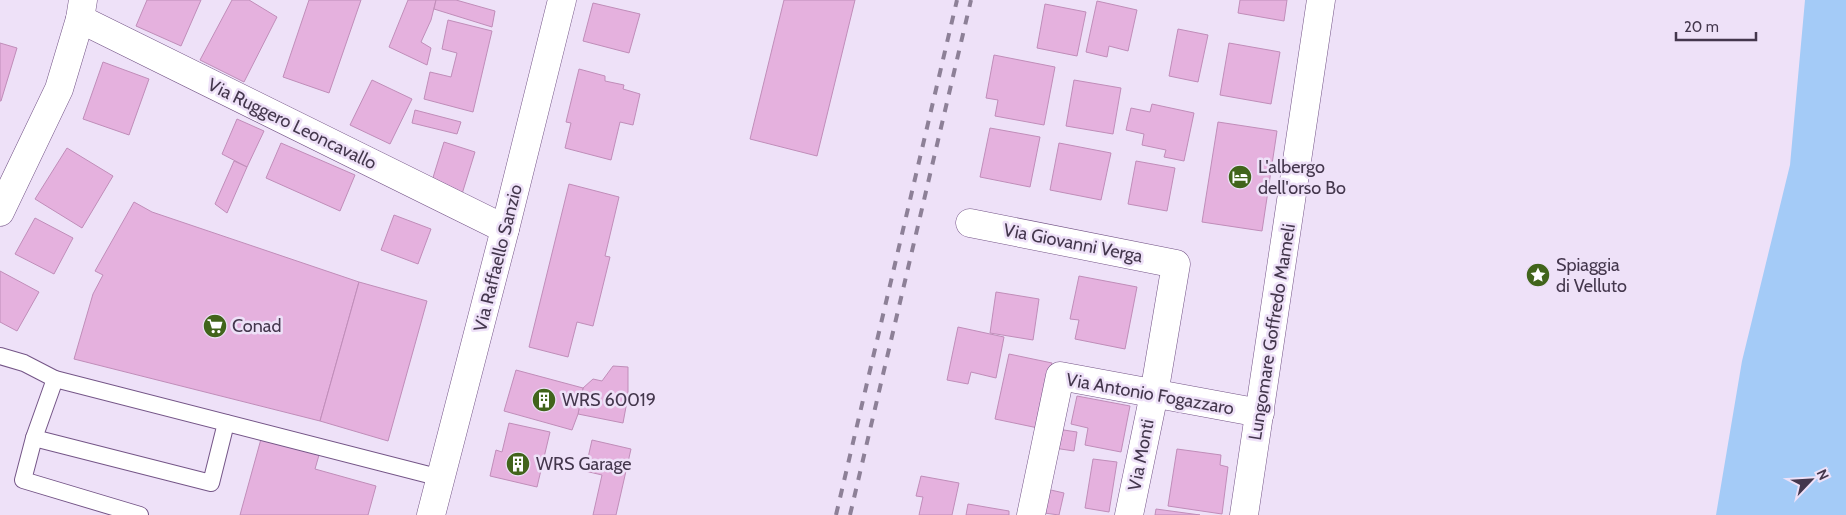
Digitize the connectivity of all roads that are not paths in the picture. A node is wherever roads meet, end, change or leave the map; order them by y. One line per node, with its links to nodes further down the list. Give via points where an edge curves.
1 (562, 0): 6 (street, Via Raffaello Sanzio)
2 (1321, 0): 11 (street, Lungomare Goffredo Mameli)
3 (81, 9): 4 (street, via 59,89); 6 (street, Via Ruggero Leoncavallo)
4 (4, 196)
5 (970, 223): 7 (street, Via Giovanni Verga)
6 (505, 229): 14 (street, Via Raffaello Sanzio)
7 (1176, 264): 10 (street, Via Monti)
8 (0, 356): 9 (lane, via 24,363)
9 (55, 379): 12 (lane); 13 (lane)
10 (1154, 394): 11 (street, Via Antonio Fogazzaro); 17 (street, Via Antonio Fogazzaro, via 1060,376); 18 (street, Via Monti)
11 (1260, 413): 19 (street, Lungomare Goffredo Mameli)
12 (226, 423): 13 (lane, via 211,483); 14 (lane)
13 (34, 438): 15 (lane, via 23,480)
14 (441, 478): 16 (street, Via Raffaello Sanzio)
15 (140, 515)
16 (431, 515)
17 (1031, 515)
18 (1129, 515)
19 (1244, 515)

